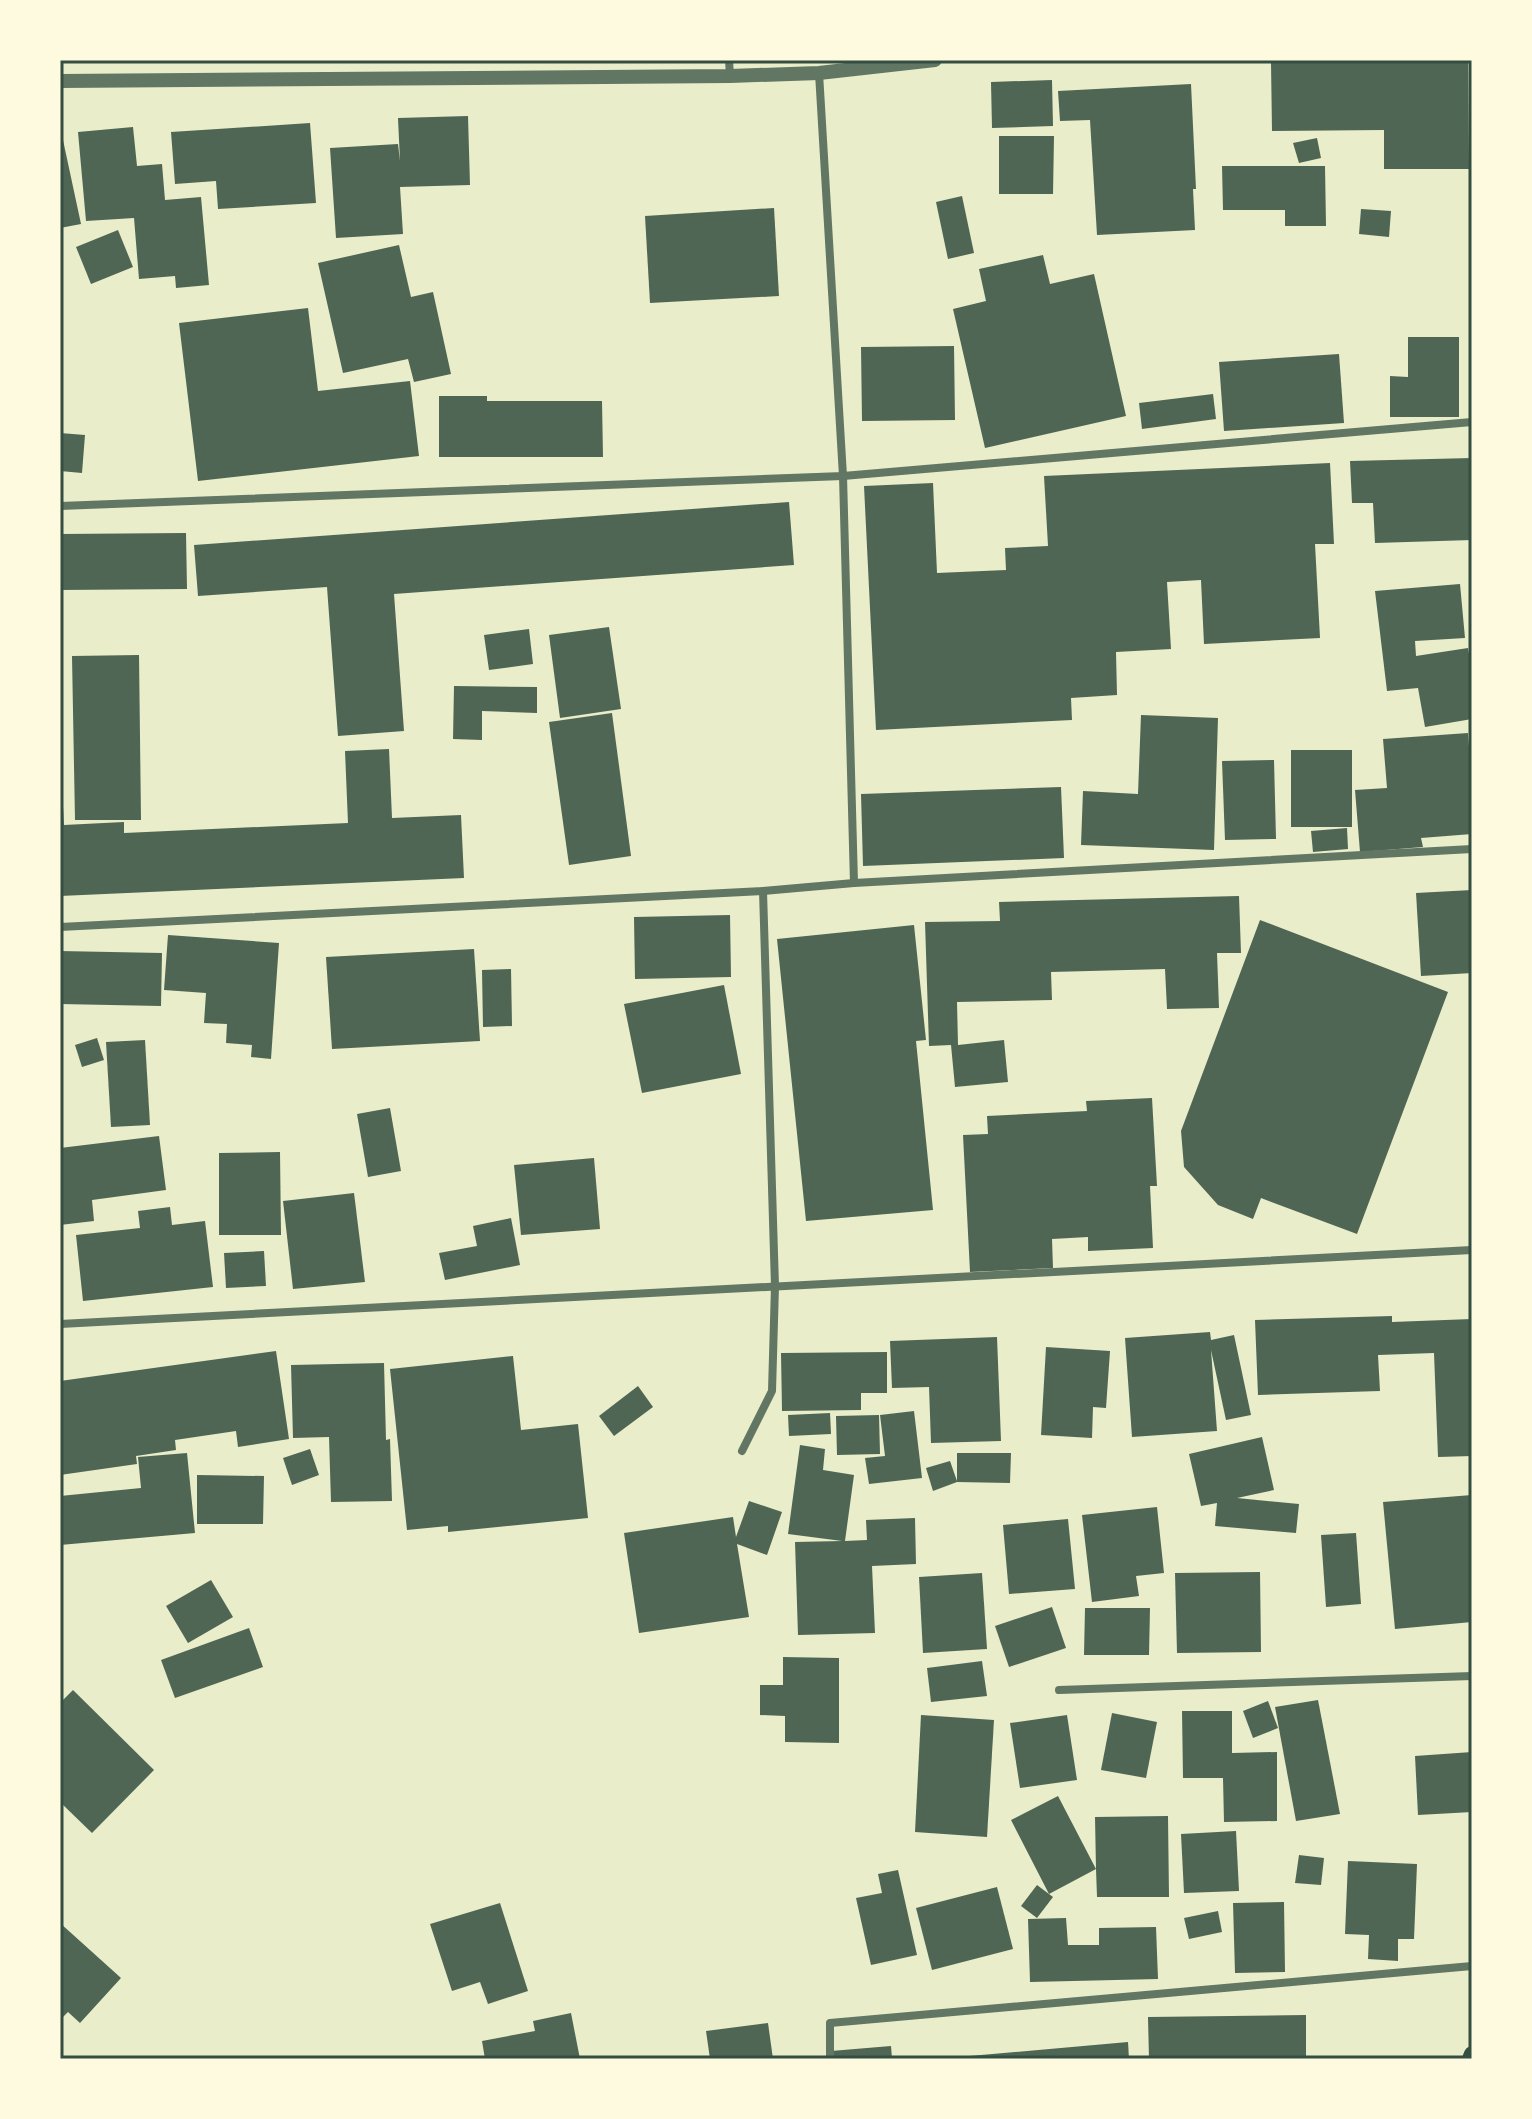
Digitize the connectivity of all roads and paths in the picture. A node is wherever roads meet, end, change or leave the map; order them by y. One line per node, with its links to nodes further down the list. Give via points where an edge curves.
1 (729, 60): 4 (street)
2 (935, 60): 3 (street)
3 (819, 73): 4 (street); 7 (street)
4 (730, 76): 5 (street)
5 (60, 81)
6 (1472, 422): 7 (street)
7 (843, 476): 8 (street); 10 (street)
8 (60, 506)
9 (1472, 849): 10 (street)
10 (854, 883): 11 (street)
11 (763, 891): 12 (street); 14 (street)
12 (60, 927)
13 (1472, 1250): 14 (street)
14 (775, 1286): 15 (street); 16 (street, via 772,1391)
15 (60, 1324)
16 (742, 1451)
17 (1472, 1676): 18 (street)
18 (1059, 1690)
19 (1472, 1966): 20 (street, via 830,2023)
20 (830, 2059)

